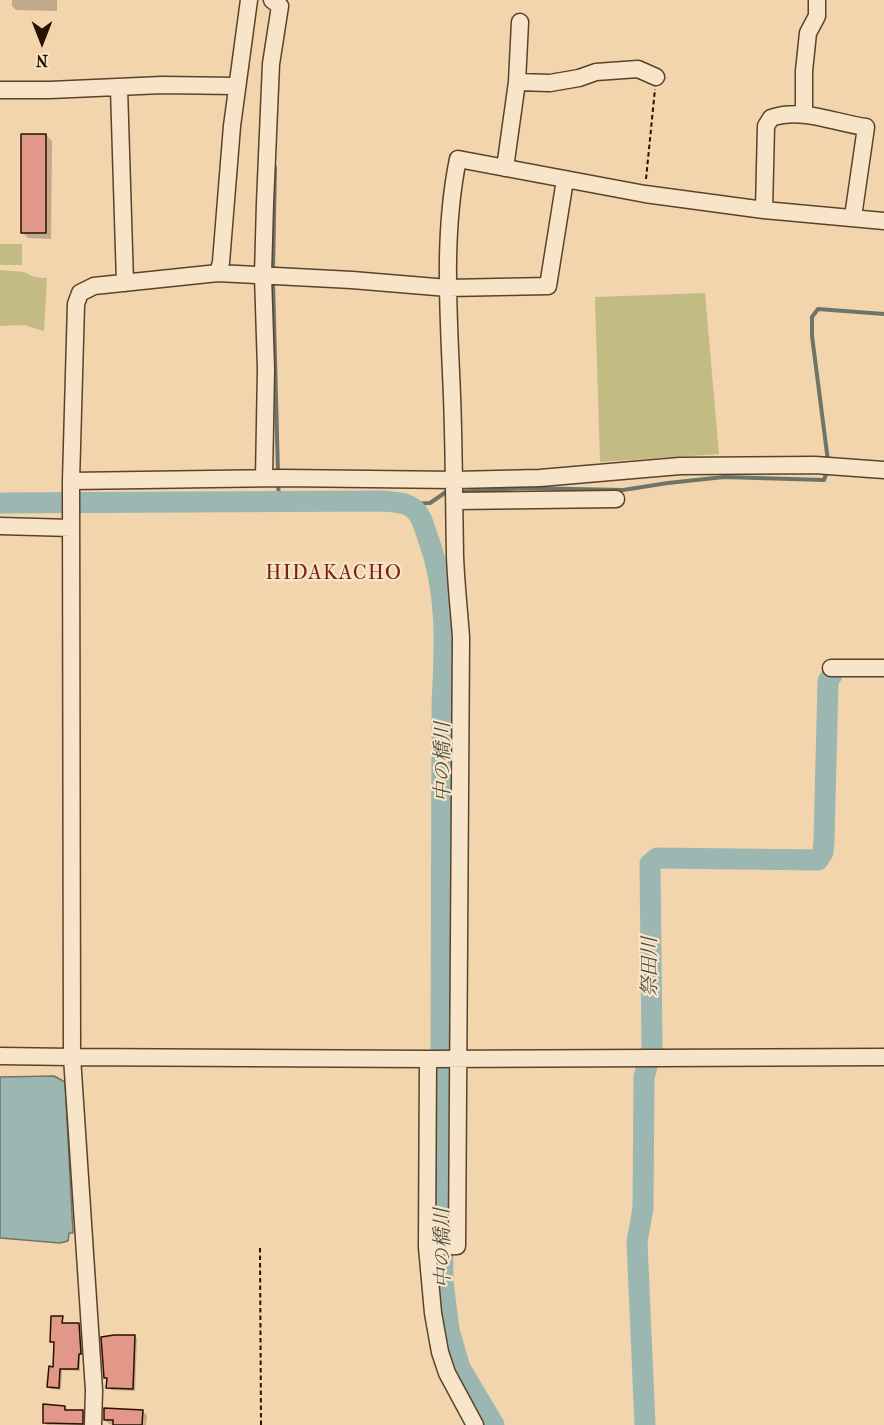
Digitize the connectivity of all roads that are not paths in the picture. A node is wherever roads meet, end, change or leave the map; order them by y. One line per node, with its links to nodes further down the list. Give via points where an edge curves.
1 (249, 0): 7 (street)
2 (817, 0): 10 (street, via 817,16 808,33)
3 (276, 3): 17 (street, via 271,64)
4 (520, 22): 6 (street)
5 (656, 77): 6 (street, via 638,69 596,72 550,83)
6 (517, 82): 11 (street)
7 (236, 86): 8 (street); 16 (street)
8 (119, 88): 9 (street); 18 (street)
9 (0, 90)
10 (804, 114): 13 (street, via 780,114 766,126); 14 (street, via 866,127)
11 (505, 168): 12 (street); 19 (street, via 458,159 453,184)
12 (565, 180): 13 (street); 19 (street, via 548,286)
13 (764, 210): 14 (street)
14 (853, 217): 15 (street)
15 (884, 221)
16 (218, 273): 17 (street); 18 (street)
17 (269, 276): 19 (street); 21 (street, via 266,369)
18 (125, 283): 22 (street, via 94,286 80,293 76,304)
19 (448, 288): 24 (street)
20 (884, 470): 23 (street, via 815,465 680,465)
21 (272, 478): 22 (street); 24 (street)
22 (71, 488): 26 (street)
23 (540, 488): 24 (street); 25 (street)
24 (455, 491): 34 (street, via 461,638)
25 (616, 499)
26 (71, 523): 27 (street); 31 (street)
27 (0, 525)
28 (831, 668): 29 (street)
29 (884, 668)
30 (0, 1056): 31 (street)
31 (72, 1057): 33 (street); 36 (street)
32 (884, 1057): 34 (street)
33 (429, 1059): 34 (street); 35 (street)
34 (457, 1059): 35 (street, via 457,1246)
35 (429, 1247): 37 (street, via 440,1352)
36 (93, 1425)
37 (475, 1425)

